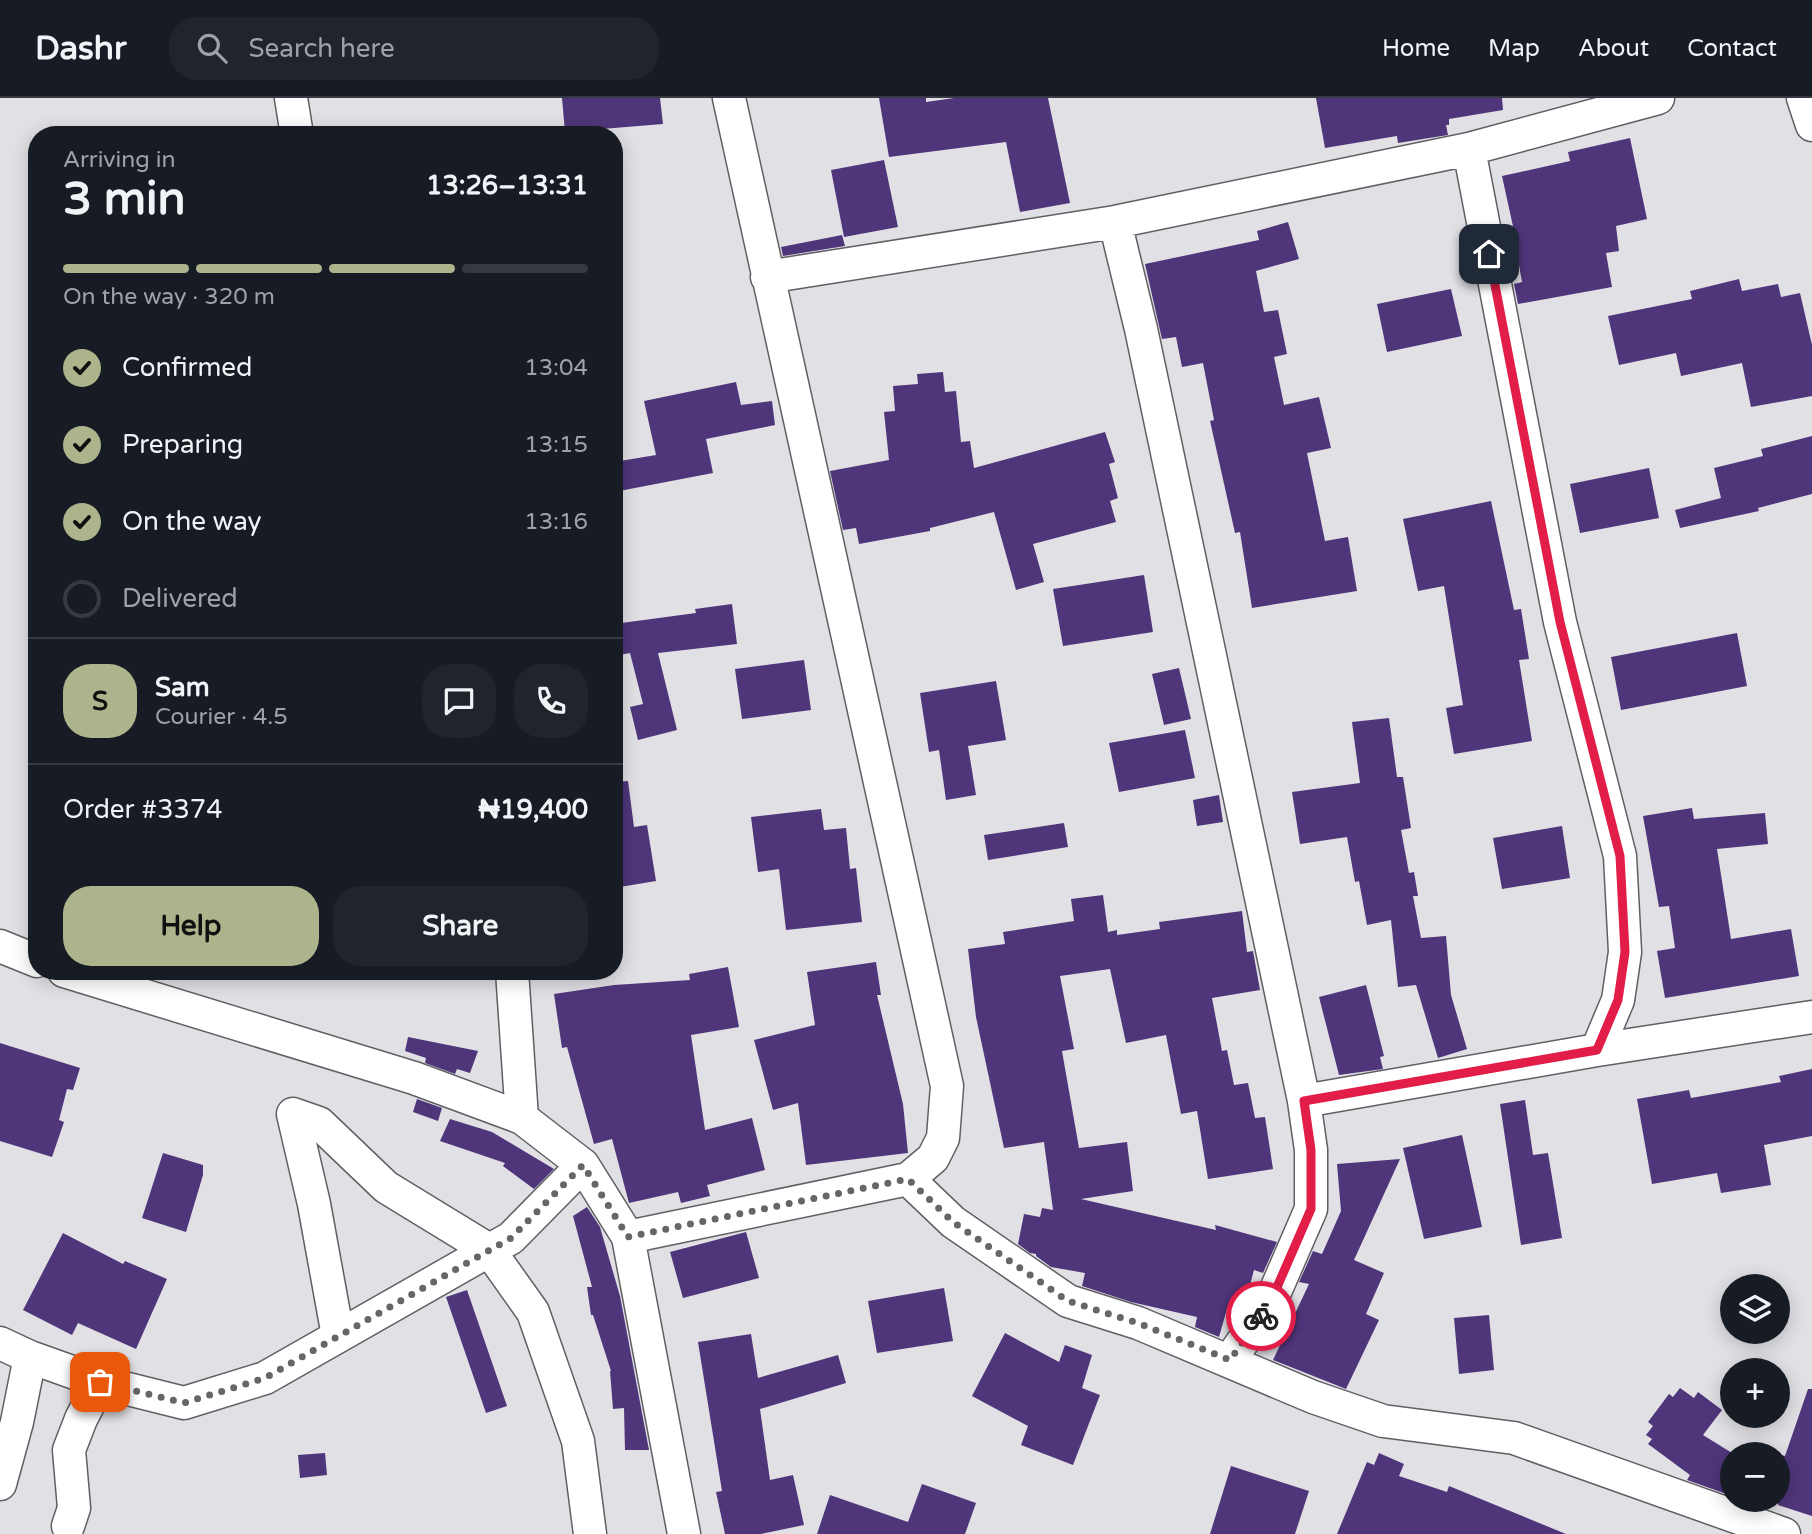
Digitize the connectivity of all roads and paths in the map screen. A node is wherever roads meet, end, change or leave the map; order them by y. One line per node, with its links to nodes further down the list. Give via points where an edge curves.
1 (291, 98): 6 (street)
2 (729, 98): 9 (street)
3 (1658, 98): 7 (street)
4 (1803, 98): 5 (street)
5 (1812, 125)
6 (296, 126)
7 (1469, 149): 8 (street); 15 (street, via 1560,622 1620,856 1625,952 1618,1000)
8 (1115, 222): 9 (street); 16 (street)
9 (767, 277): 19 (street, via 947,1086 943,1138 933,1158)
10 (0, 946): 11 (street)
11 (28, 957)
12 (93, 980): 17 (street, via 414,1078)
13 (513, 980): 17 (street)
14 (1812, 1017): 15 (street)
15 (1597, 1050): 16 (street)
16 (1304, 1101): 25 (street, via 1311,1150 1311,1209 1271,1301)
17 (522, 1118): 18 (street)
18 (583, 1165): 20 (street); 21 (street, via 511,1238)
19 (908, 1179): 20 (street); 25 (street, via 953,1222 1068,1301)
20 (628, 1237): 30 (street)
21 (489, 1250): 22 (street); 22 (street, via 386,1187 319,1123 293,1114); 29 (street, via 533,1312 578,1441)
22 (338, 1336): 26 (street, via 265,1378 184,1403)
23 (0, 1343): 24 (street)
24 (30, 1357): 26 (street); 27 (street)
25 (1230, 1360): 31 (street, via 1313,1397 1383,1421 1514,1438)
26 (100, 1382): 28 (street, via 69,1450 74,1508)
27 (0, 1483)
28 (68, 1526)
29 (590, 1534)
30 (684, 1534)
31 (1784, 1534)

